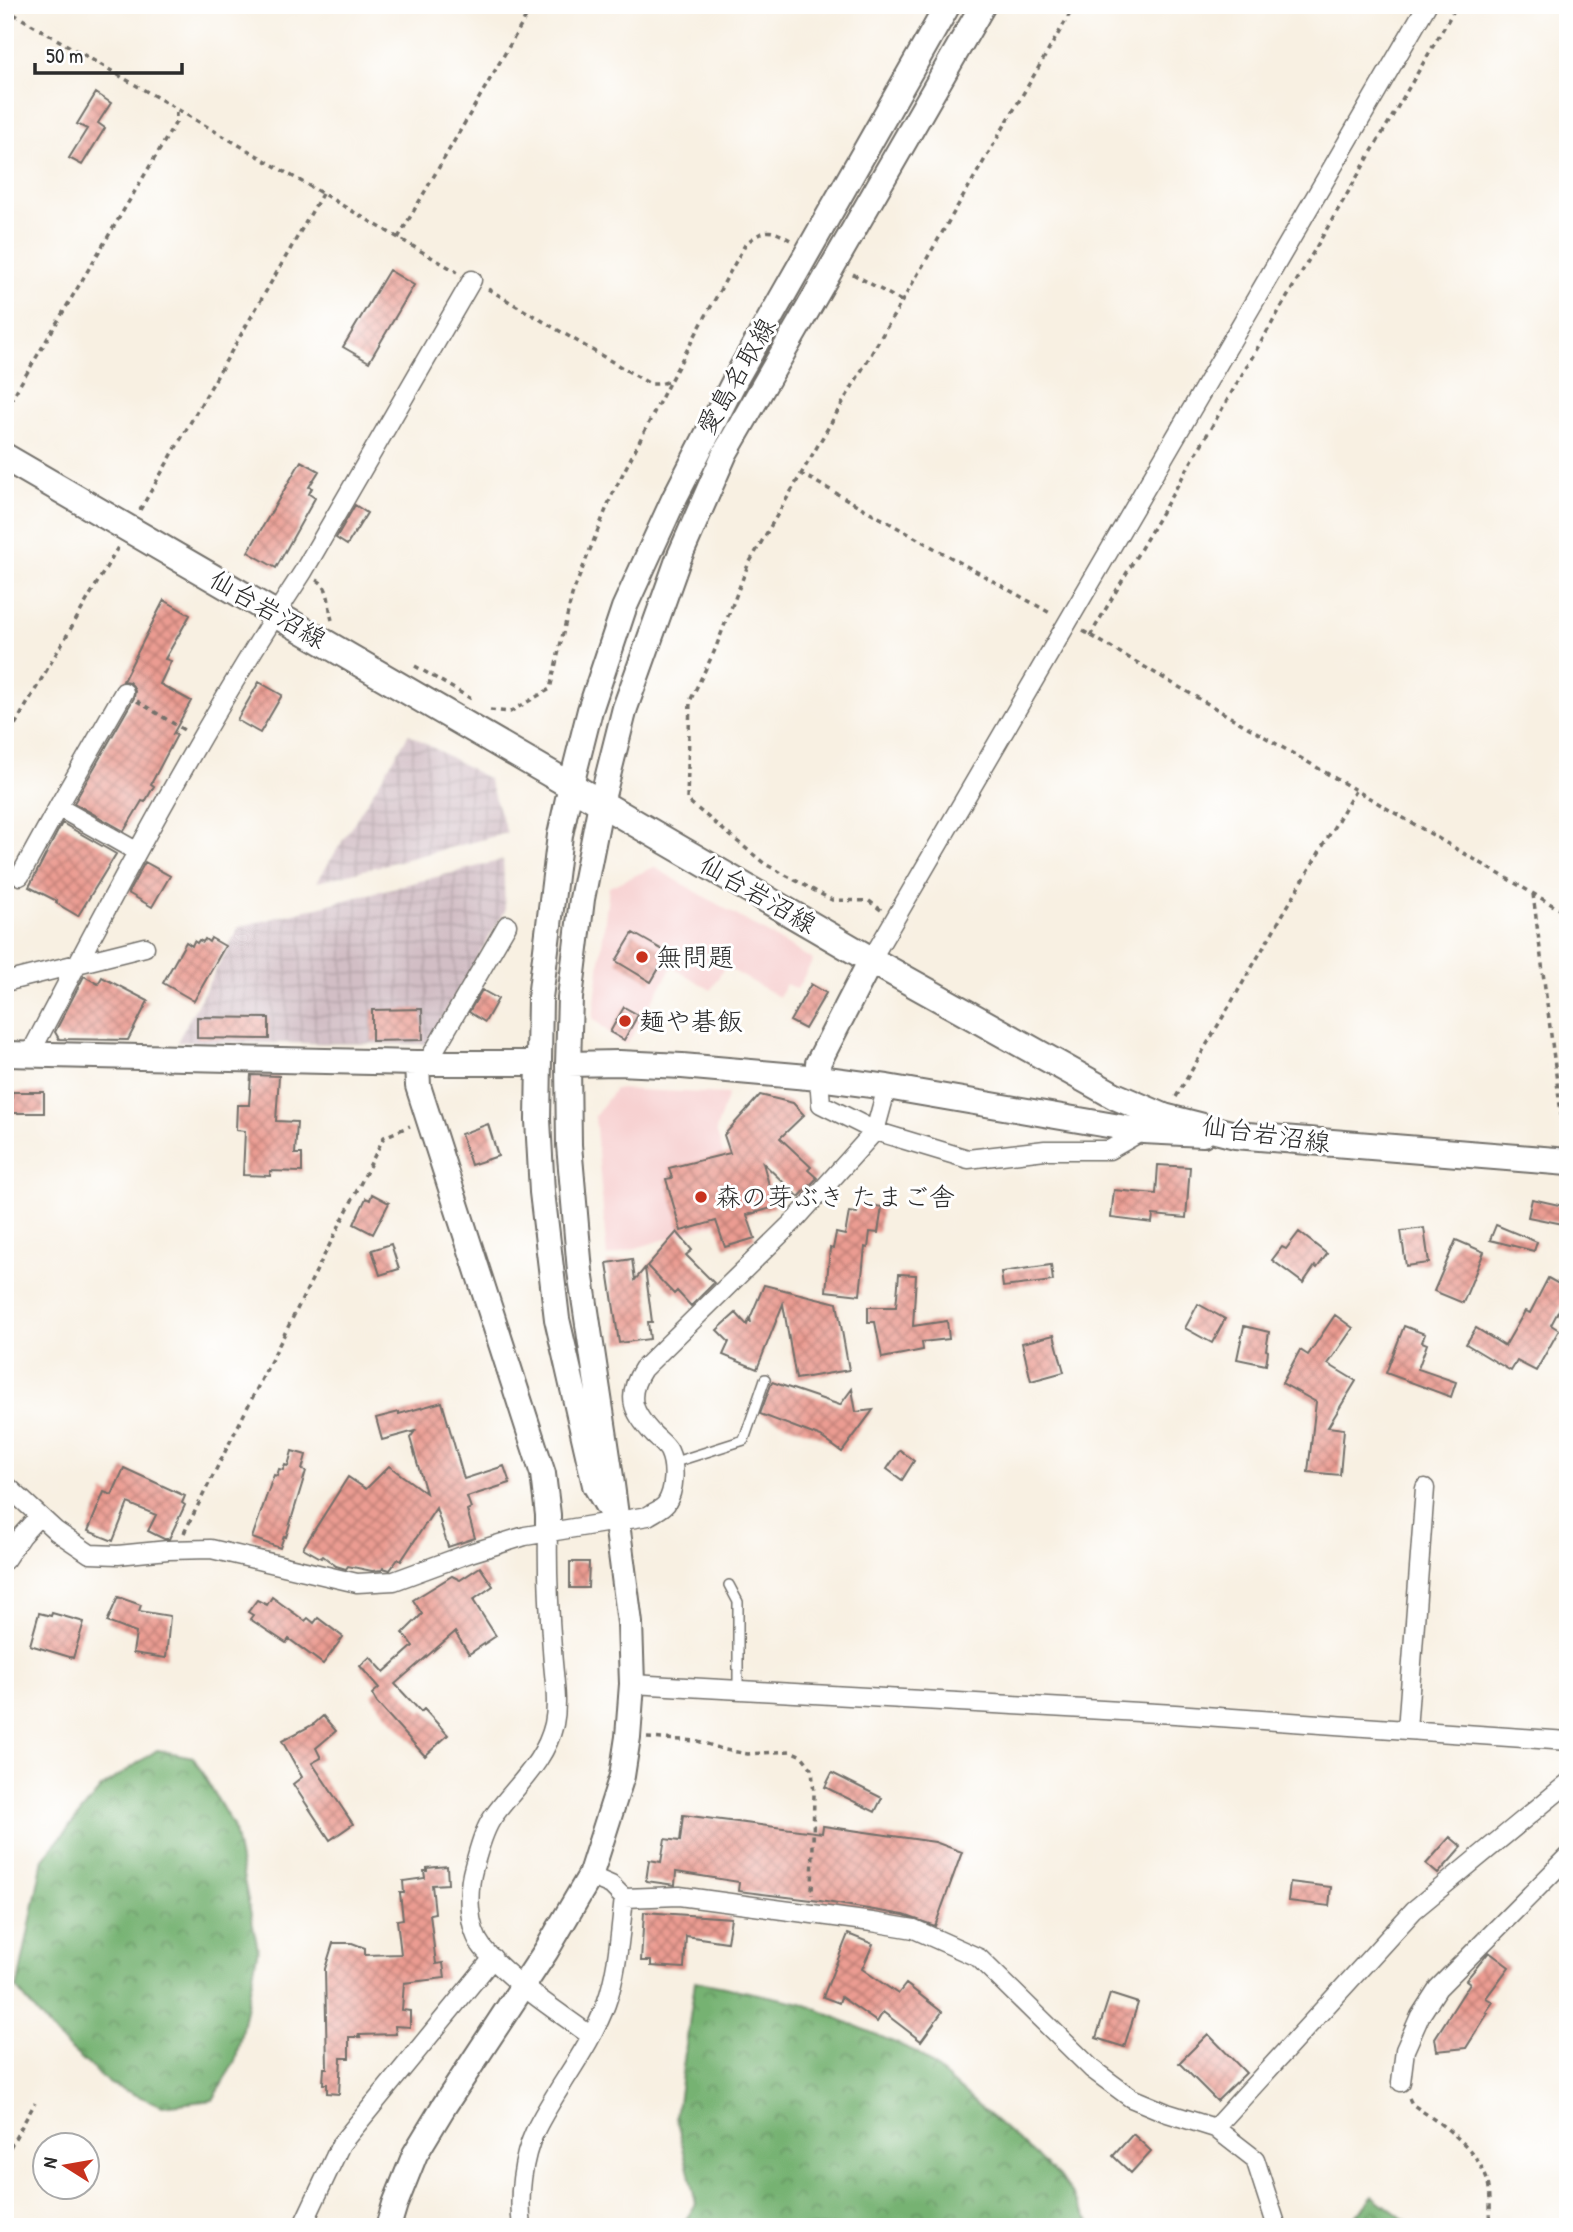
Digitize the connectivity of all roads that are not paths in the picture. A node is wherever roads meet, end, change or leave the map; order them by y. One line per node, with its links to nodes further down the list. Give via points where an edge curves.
1 (947, 5): 8 (street, 愛島名取線, via 735,380 674,499 624,608)
2 (983, 5): 9 (street, 愛島名取線, via 725,453 678,560 629,696)
3 (1427, 5): 15 (street)
4 (472, 281): 6 (street)
5 (5, 457): 6 (main road, 仙台岩沼線)
6 (276, 614): 8 (main road, 仙台岩沼線); 11 (street)
7 (124, 692): 10 (street)
8 (571, 785): 9 (main road, 仙台岩沼線); 20 (street, 愛島名取線, via 547,931)
9 (601, 803): 15 (main road, 仙台岩沼線); 21 (street, 愛島名取線, via 576,942)
10 (58, 807): 11 (street); 12 (street)
11 (136, 851): 16 (street)
12 (20, 876)
13 (507, 925): 19 (street)
14 (145, 947): 16 (street)
15 (871, 960): 22 (street, via 818,1063); 24 (main road, 仙台岩沼線, via 1115,1096)
16 (77, 965): 17 (street); 18 (street)
17 (5, 982)
18 (18, 1054): 19 (street)
19 (422, 1063): 20 (street); 33 (street, via 418,1086 543,1474)
20 (538, 1063): 32 (street, 愛島名取線, via 542,1192 557,1319 595,1485)
21 (568, 1064): 22 (street, via 682,1066); 32 (street, 愛島名取線, via 569,1145 580,1272)
22 (819, 1078): 23 (street); 25 (street, via 821,1104)
23 (887, 1087): 24 (street); 25 (street)
24 (1154, 1124): 25 (street, via 1109,1150 1045,1150 968,1159); 26 (main road, 仙台岩沼線)
25 (875, 1131): 28 (street, via 796,1219 635,1381 634,1409 668,1450)
26 (1564, 1162)
27 (765, 1379): 28 (lane, via 744,1440)
28 (672, 1463): 32 (street, via 673,1487 665,1505 648,1516)
29 (5, 1484): 31 (street)
30 (1425, 1488): 38 (street)
31 (39, 1516): 33 (street, via 90,1554 211,1549 357,1583 394,1581 470,1553); 34 (street)
32 (617, 1522): 33 (street); 36 (street, 愛島名取線, via 630,1623)
33 (548, 1532): 44 (street, via 554,1723 542,1755 492,1818 470,1881 470,1913 481,1947)
34 (5, 1560)
35 (729, 1585): 37 (lane, via 738,1602)
36 (632, 1684): 37 (street); 42 (street, 愛島名取線, via 622,1776)
37 (738, 1690): 38 (street)
38 (1406, 1730): 39 (street)
39 (1568, 1741)
40 (1568, 1783): 48 (street, via 1414,1910)
41 (1568, 1857): 47 (street, via 1438,1987 1405,2050)
42 (590, 1876): 43 (street, via 611,1885); 45 (street, 愛島名取線)
43 (624, 1898): 46 (street, via 606,2003); 48 (street, via 679,1896 914,1929 979,1958 1092,2069 1131,2098)
44 (494, 1958): 45 (street); 49 (street, via 341,2144)
45 (523, 1985): 46 (street); 50 (street, 愛島名取線, via 415,2154)
46 (591, 2036): 51 (street, via 534,2133 525,2164)
47 (1401, 2082)
48 (1215, 2128): 52 (street, via 1255,2159)
49 (302, 2227)
50 (388, 2227)
51 (522, 2227)
52 (1277, 2227)

